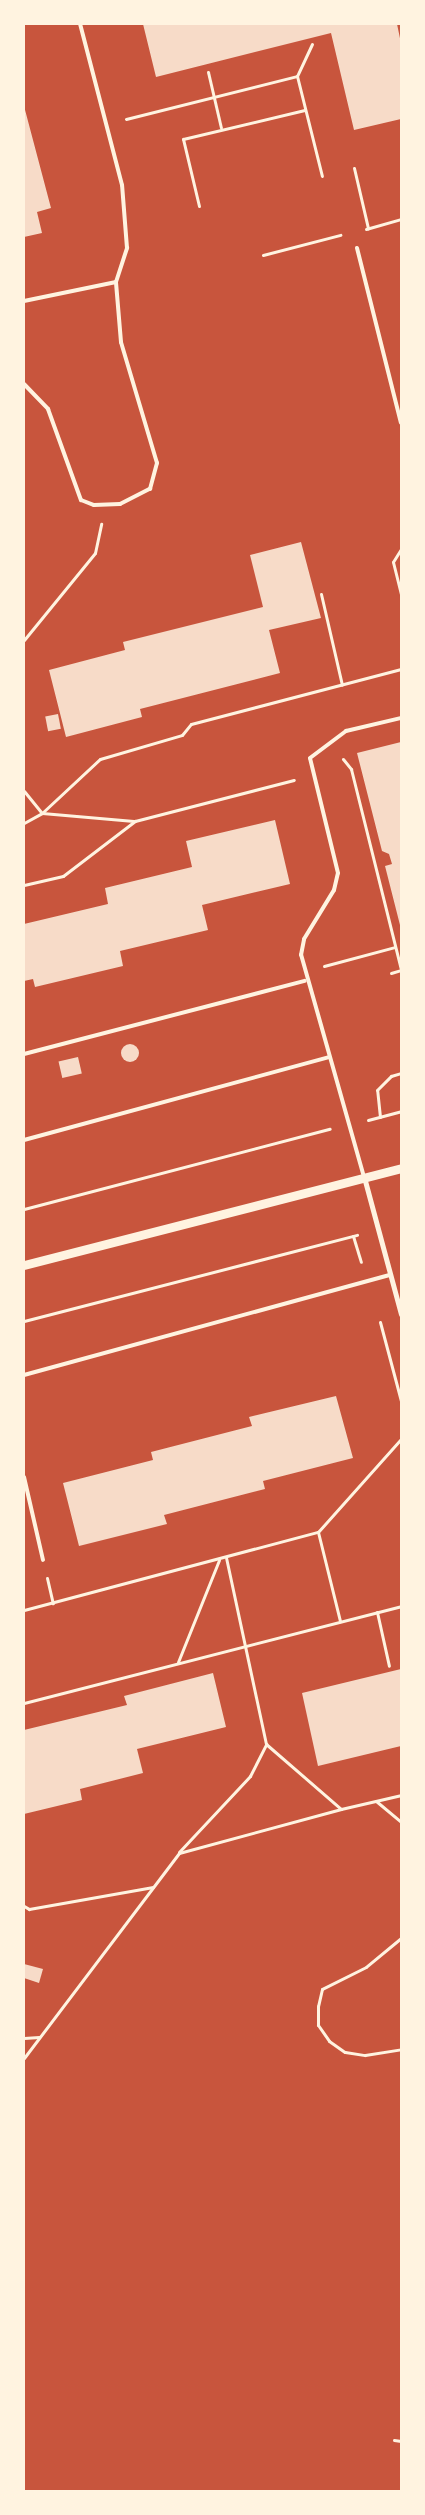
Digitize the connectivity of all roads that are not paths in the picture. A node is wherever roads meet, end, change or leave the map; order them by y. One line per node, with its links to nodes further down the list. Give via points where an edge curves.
1 (80, 24): 3 (lane, via 127,224 127,248)
2 (357, 248): 6 (lane)
3 (116, 282): 4 (lane); 5 (lane, via 120,342 157,463 150,489 138,498 107,506 81,500 48,409)
4 (24, 301)
5 (24, 384)
6 (401, 423)
7 (401, 718): 8 (lane, via 346,731 310,758 338,873 334,890 304,939)
8 (305, 981): 9 (lane); 10 (lane)
9 (24, 1054)
10 (329, 1057): 11 (lane); 13 (lane)
11 (24, 1140)
12 (401, 1168): 13 (street)
13 (364, 1177): 14 (street); 15 (street)
14 (24, 1265)
15 (389, 1275): 16 (street); 17 (lane)
16 (401, 1314)
17 (24, 1375)
18 (24, 1477): 19 (lane)
19 (43, 1560)

